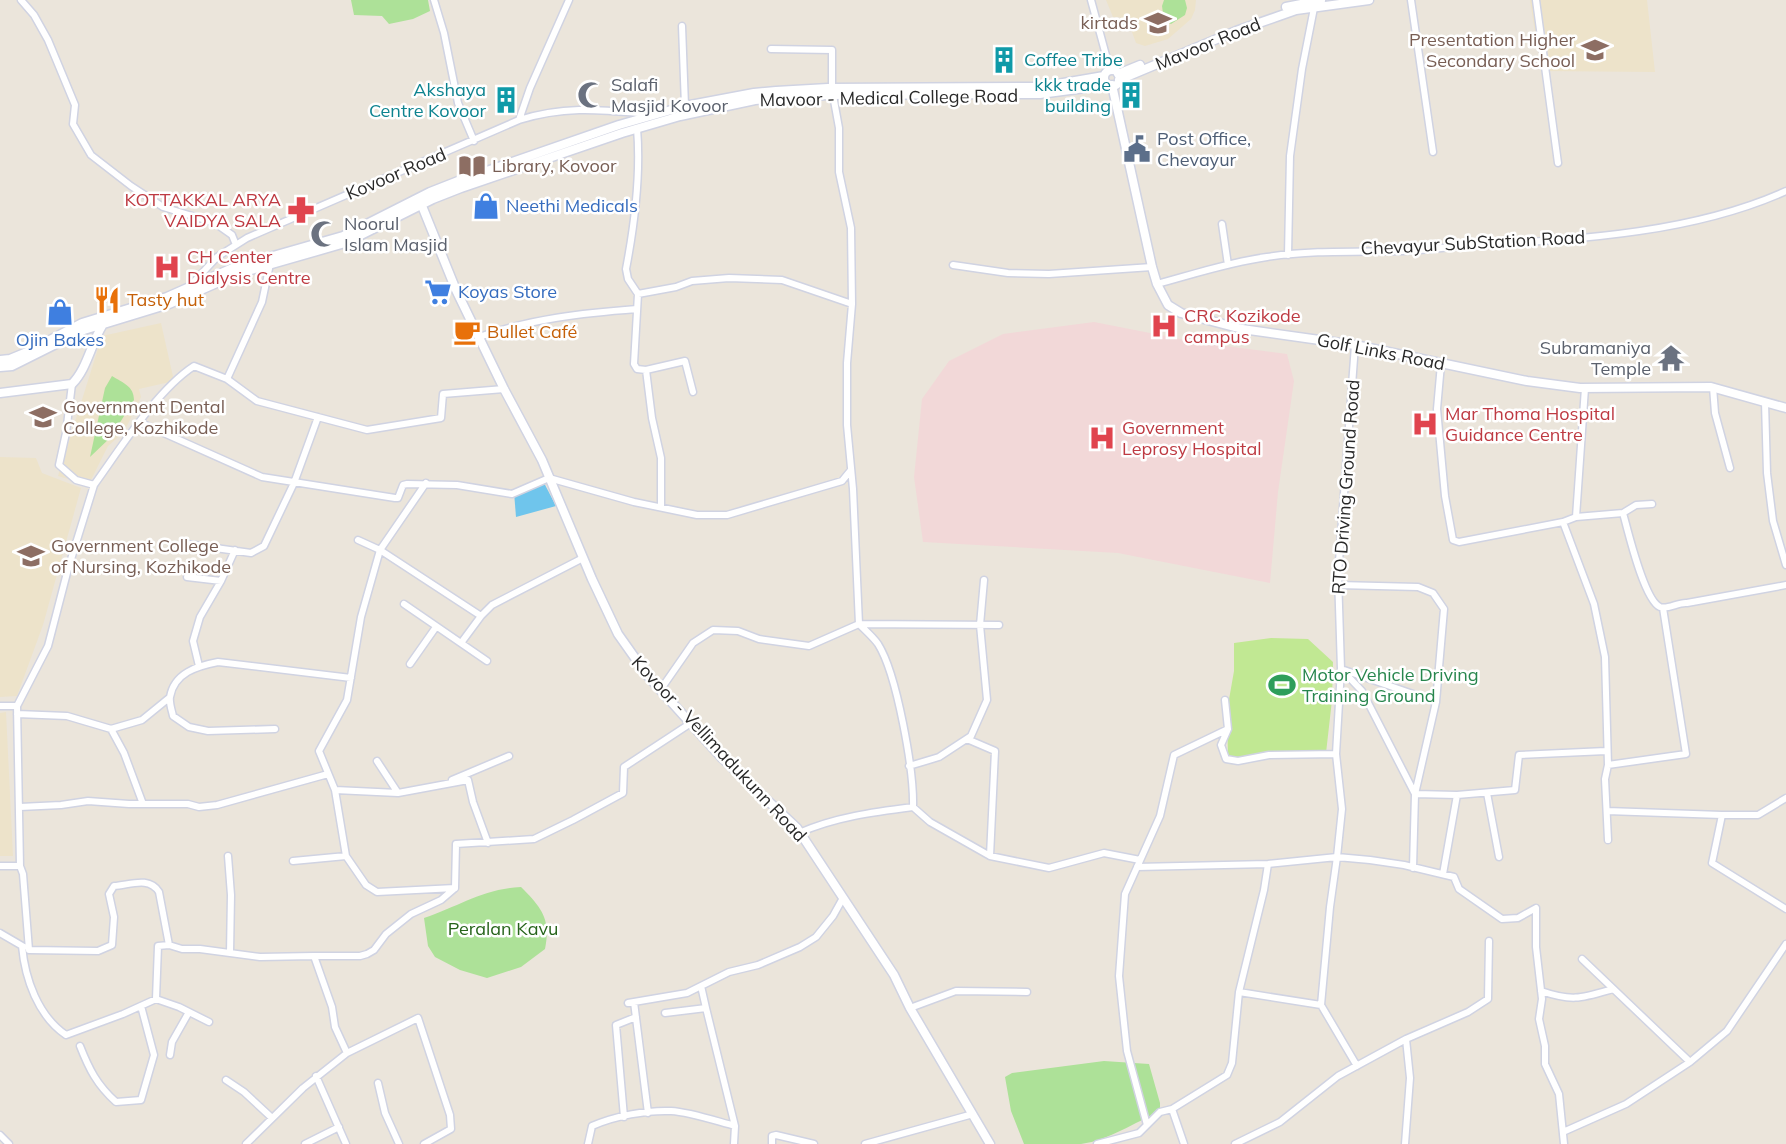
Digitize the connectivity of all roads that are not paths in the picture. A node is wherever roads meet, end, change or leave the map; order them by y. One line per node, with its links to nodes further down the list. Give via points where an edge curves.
1 (21, 0): 26 (street, via 48,40 75,105 73,124 91,155 163,207 215,223 232,235)
2 (434, 0): 19 (street, via 458,103)
3 (569, 0): 17 (street)
4 (1091, 0): 12 (street)
5 (1321, 0): 9 (main road, Mavoor Road)
6 (1369, 0): 9 (main road, Mavoor Road)
7 (1411, 0): 20 (street)
8 (1536, 0): 21 (street)
9 (1314, 2): 12 (main road, Mavoor Road); 27 (street, via 1290,156)
10 (682, 26): 14 (street)
11 (771, 49): 13 (street, via 832,50)
12 (1112, 78): 13 (main road, Mavoor - Medical College Road, via 1085,88 1041,94); 31 (main road, Golf Links Road)
13 (832, 92): 14 (main road, via 754,93); 16 (main road, Mavoor - Medical College Road); 35 (street, via 839,128 839,171 851,228)
14 (685, 106): 16 (main road)
15 (658, 114): 16 (main road); 17 (street, Kovoor Road, via 592,109 544,112); 23 (main road, via 458,181)
16 (669, 115): 18 (main road, Mavoor - Medical College Road)
17 (519, 120): 19 (street, Kovoor Road)
18 (637, 128): 23 (main road, Mavoor - Medical College Road); 34 (street, via 638,188 626,269)
19 (474, 141): 26 (street, Kovoor Road)
20 (1433, 152)
21 (1558, 163)
22 (1786, 191): 27 (street, Chevayur SubStation Road, via 1757,204 1703,218 1566,240)
23 (420, 201): 24 (main road, Mavoor - Medical College Road); 38 (main road, Kovoor - Vellimadukunn Road)
24 (386, 218): 28 (main road, Mavoor - Medical College Road, via 345,243); 33 (main road, via 343,236 235,267)
25 (1222, 224): 30 (street)
26 (236, 245): 33 (street, Kovoor Road, via 217,257)
27 (1288, 255): 30 (street, Chevayur SubStation Road)
28 (270, 264): 33 (main road, Mavoor - Medical College Road); 44 (street, via 262,302)
29 (953, 265): 31 (street, via 1049,274)
30 (1228, 265): 32 (street, Chevayur SubStation Road)
31 (1152, 267): 32 (main road, Golf Links Road)
32 (1157, 284): 39 (main road, Golf Links Road, via 1168,305 1181,313 1242,329)
33 (188, 292): 37 (main road, Mavoor - Medical College Road, via 142,314); 40 (main road, via 82,323 10,359)
34 (638, 294): 35 (street, via 692,281 782,280); 36 (street)
35 (852, 304): 56 (street, via 846,389)
36 (637, 309): 38 (street, via 537,321); 43 (street, via 634,364 637,369)
37 (102, 326): 42 (main road, Mavoor - Medical College Road, via 84,330 12,366); 45 (main road)
38 (479, 337): 48 (main road, Kovoor - Vellimadukunn Road)
39 (1355, 345): 41 (main road, Golf Links Road); 75 (street, RTO Driving Ground Road)
40 (0, 360)
41 (1441, 364): 47 (main road, Golf Links Road); 65 (street, via 1437,409 1453,540 1460,542)
42 (0, 367)
43 (646, 370): 49 (street, via 684,361); 62 (street, via 651,418 662,458)
44 (227, 379): 53 (street, via 257,401); 54 (street, via 194,366)
45 (72, 384): 50 (main road); 60 (street, via 59,465 76,480)
46 (1713, 387): 47 (main road, Golf Links Road); 51 (main road, Golf Links Road); 55 (street, via 1715,413)
47 (1585, 388): 64 (street)
48 (504, 389): 53 (street, via 443,394 441,418 367,430); 57 (main road, Kovoor - Vellimadukunn Road)
49 (693, 392)
50 (0, 393)
51 (1765, 402): 52 (main road, Golf Links Road); 71 (street, via 1773,521)
52 (1786, 408)
53 (318, 417): 58 (street)
54 (139, 422): 58 (street, via 262,477); 60 (street)
55 (1730, 468)
56 (851, 470): 62 (street, via 842,481 727,515 697,515); 80 (street)
57 (549, 478): 59 (street, via 512,494); 62 (street); 70 (main road, Kovoor - Vellimadukunn Road)
58 (294, 483): 59 (street, via 395,498 403,485); 68 (street, via 264,546 251,553)
59 (426, 483): 69 (street)
60 (94, 485): 95 (street, via 48,646)
61 (1652, 504): 63 (street)
62 (661, 507)
63 (1623, 513): 64 (street); 78 (street, via 1647,592)
64 (1576, 517): 65 (street)
65 (1563, 522): 102 (street, via 1594,604 1605,657)
66 (358, 540): 69 (street)
67 (187, 544): 68 (street)
68 (235, 550): 74 (street)
69 (380, 550): 79 (street); 89 (street, via 361,617)
70 (583, 558): 79 (street, via 492,605); 90 (main road, Kovoor - Vellimadukunn Road, via 618,634)
71 (1786, 565)
72 (187, 577): 74 (street)
73 (984, 580): 81 (street)
74 (221, 581): 87 (street, via 195,633)
75 (1338, 585): 88 (street, RTO Driving Ground Road); 93 (street, via 1418,586 1433,593 1444,609)
76 (1786, 585): 78 (street)
77 (404, 604): 83 (street)
78 (1663, 608): 106 (street, via 1686,754)
79 (481, 616): 84 (street)
80 (858, 624): 81 (street); 90 (street, via 809,646 759,639 738,631 713,630 693,643); 107 (street, via 878,644 894,683)
81 (980, 625): 82 (street); 101 (street, via 987,700)
82 (999, 625)
83 (436, 627): 84 (street); 86 (street)
84 (461, 643): 85 (street)
85 (487, 662)
86 (410, 664)
87 (199, 666): 89 (street, via 218,662); 91 (street, via 178,678)
88 (1341, 669): 93 (street); 103 (street, RTO Driving Ground Road); 113 (street, via 1362,691)
89 (351, 678): 108 (street, via 347,700 319,752)
90 (661, 689): 97 (main road, Kovoor - Vellimadukunn Road)
91 (170, 698): 98 (street, via 142,720); 99 (street, via 173,716 189,727 208,731)
92 (1225, 700): 100 (street)
93 (1436, 702): 113 (street)
94 (0, 706): 95 (street)
95 (17, 706): 96 (street)
96 (17, 714): 98 (street, via 67,716); 117 (street)
97 (691, 723): 121 (main road, Kovoor - Vellimadukunn Road); 123 (street, via 624,767 624,792 610,801 534,839)
98 (111, 729): 116 (street)
99 (275, 729)
100 (1228, 729): 103 (street, via 1221,745 1226,759); 130 (street, via 1174,754 1160,816)
101 (967, 739): 107 (street, via 939,757); 126 (street, via 995,751)
102 (1606, 751): 106 (street); 111 (street, via 1519,755 1515,790)
103 (1336, 754): 127 (street, RTO Driving Ground Road, via 1342,809)
104 (509, 756): 109 (street)
105 (377, 761): 112 (street)
106 (1608, 765): 119 (street)
107 (909, 766): 118 (street)
108 (328, 774): 110 (street); 116 (street, via 217,805)
109 (443, 784): 112 (street); 123 (street, via 468,780)
110 (335, 790): 112 (street); 125 (street)
111 (1487, 792): 114 (street); 128 (street)
112 (398, 793)
113 (1415, 794): 114 (street); 134 (street)
114 (1458, 795): 135 (street)
115 (1786, 798): 120 (street, via 1758,814)
116 (143, 804): 117 (street, via 88,801)
117 (20, 807): 133 (street)
118 (913, 807): 121 (street, via 822,823); 126 (street, via 930,822)
119 (1607, 811): 120 (street); 122 (street)
120 (1722, 814): 138 (street, via 1712,863)
121 (799, 833): 137 (main road, Kovoor - Vellimadukunn Road)
122 (1608, 840)
123 (488, 843): 136 (street, via 456,844)
124 (228, 855): 145 (street)
125 (346, 856): 129 (street); 136 (street, via 366,885 377,892)
126 (990, 856): 130 (street, via 1049,868 1104,853)
127 (1338, 857): 131 (street); 134 (street); 154 (street, RTO Driving Ground Road)
128 (1499, 857)
129 (293, 861)
130 (1139, 863): 131 (street); 176 (street, via 1125,894 1119,976 1127,1051)
131 (1268, 864): 152 (street)
132 (0, 866): 133 (street)
133 (20, 866): 144 (street)
134 (1413, 868): 135 (street)
135 (1443, 874): 150 (street, via 1454,877 1459,890 1502,919 1518,918 1536,908)
136 (455, 888): 146 (street, via 441,900 411,914 366,954)
137 (843, 898): 148 (street, via 816,937 800,947); 157 (main road, Kovoor - Vellimadukunn Road, via 894,975)
138 (1786, 909)
139 (0, 933): 143 (street)
140 (1489, 941): 162 (street, via 1488,999)
141 (1786, 944): 166 (street, via 1727,1031)
142 (169, 945): 144 (street, via 159,892 155,885 146,882 114,886 109,894 114,917 112,945 98,951); 145 (street); 153 (street, via 158,946)
143 (22, 946): 144 (street); 155 (street, via 36,1001 66,1035)
144 (29, 950)
145 (231, 953): 146 (street)
146 (314, 956): 164 (street)
147 (1582, 959): 149 (street)
148 (701, 986): 156 (street); 160 (street, via 687,993 631,1002)
149 (1613, 989): 150 (street, via 1579,999); 166 (street)
150 (1541, 991): 179 (street, via 1539,1019 1545,1064 1559,1094)
151 (1027, 992): 157 (street, via 956,991)
152 (1239, 993): 154 (street); 171 (street, via 1232,1064 1227,1076)
153 (156, 999): 155 (street); 158 (street)
154 (1321, 1005): 167 (street)
155 (141, 1006): 163 (street, via 154,1054 141,1100 116,1102 101,1089)
156 (706, 1008): 159 (street); 177 (street)
157 (910, 1008): 173 (main road, Kovoor - Vellimadukunn Road)
158 (189, 1012): 161 (street); 165 (street, via 172,1042)
159 (665, 1013)
160 (636, 1017): 172 (street); 174 (street, via 616,1025)
161 (209, 1022)
162 (1406, 1039): 167 (street); 196 (street, via 1410,1078)
163 (80, 1046)
164 (347, 1053): 168 (street); 186 (street, via 418,1018 450,1115 451,1129)
165 (170, 1055)
166 (1690, 1062): 179 (street, via 1626,1104)
167 (1357, 1066): 195 (street, via 1338,1076 1280,1122)
168 (316, 1076): 175 (street); 178 (street)
169 (226, 1080): 175 (street)
170 (378, 1083): 185 (street, via 385,1113)
171 (1172, 1109): 176 (street, via 1160,1112); 194 (street)
172 (648, 1113): 174 (street); 177 (street, via 671,1111)
173 (973, 1114): 191 (street); 192 (main road, Kovoor - Vellimadukunn Road)
174 (624, 1117): 187 (street, via 592,1126)
175 (272, 1118): 182 (street)
176 (1147, 1125): 193 (street, via 1139,1133)
177 (735, 1126): 188 (street)
178 (339, 1127): 183 (street); 184 (street)
179 (1563, 1132): 197 (street)
180 (0, 1135): 181 (street)
181 (9, 1144)
182 (246, 1144)
183 (305, 1144)
184 (346, 1144)
185 (399, 1144)
186 (424, 1144)
187 (588, 1144)
188 (734, 1144)
189 (772, 1144): 190 (street, via 772,1136 776,1136)
190 (814, 1144)
191 (865, 1144)
192 (990, 1144)
193 (1097, 1144)
194 (1184, 1144)
195 (1235, 1144)
196 (1405, 1144)
197 (1564, 1144)

